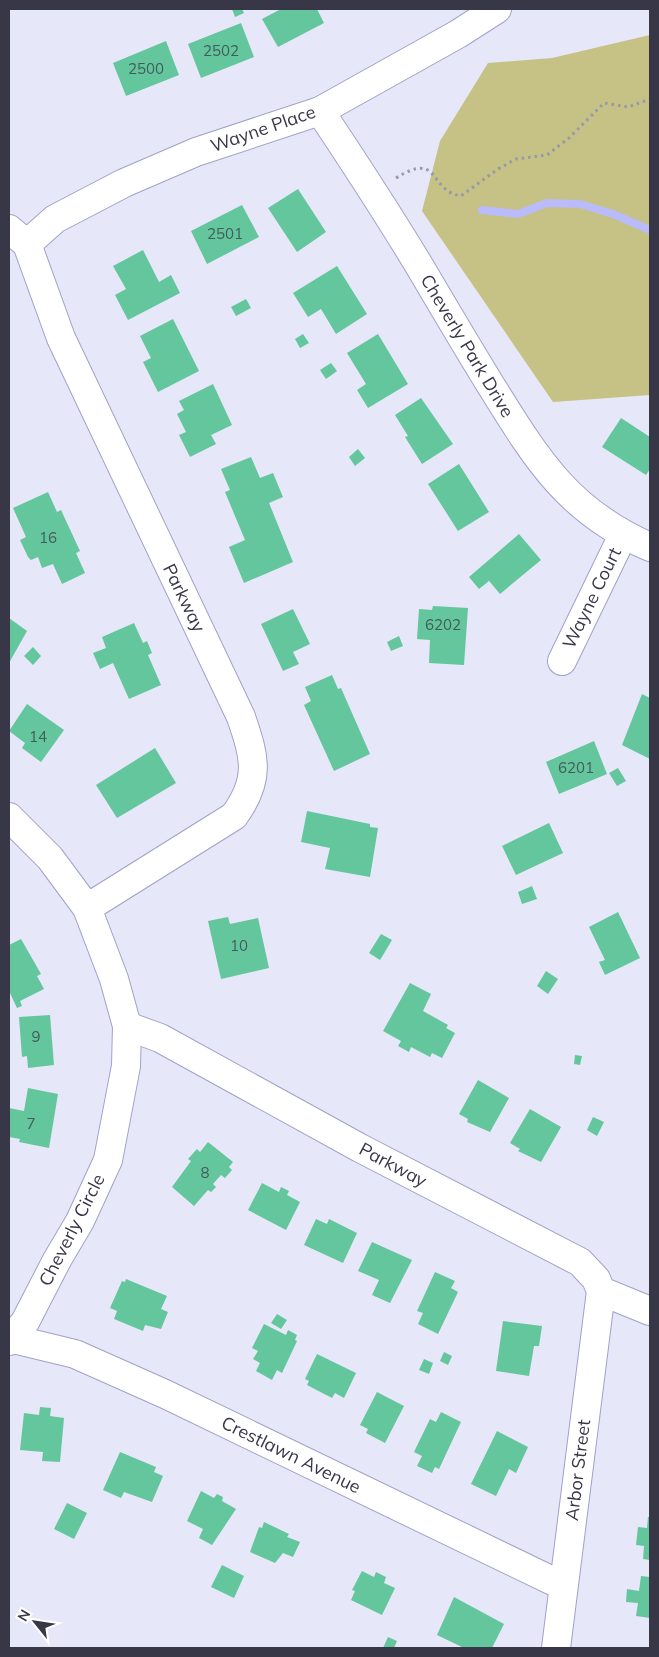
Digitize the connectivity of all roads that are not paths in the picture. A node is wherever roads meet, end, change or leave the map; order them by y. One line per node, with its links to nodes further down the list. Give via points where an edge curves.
1 (497, 9): 2 (street, Wayne Place)
2 (320, 111): 3 (street, Wayne Place, via 196,152 124,183); 4 (street, Cheverly Park Drive, via 534,453 572,498)
3 (18, 236): 8 (street, Parkway, via 61,338 241,717 251,746 254,771 247,798 234,816)
4 (623, 535): 5 (street, Cheverly Park Drive); 6 (street, Wayne Court)
5 (650, 548)
6 (562, 661)
7 (9, 817): 8 (street, Cheverly Circle, via 50,858)
8 (87, 908): 9 (street, Cheverly Circle, via 108,962)
9 (127, 1026): 10 (street, Parkway, via 160,1038 360,1148 580,1262 596,1279); 12 (street, Cheverly Circle, via 126,1066 108,1160 80,1222 25,1322)
10 (601, 1291): 11 (street); 13 (street, Arbor Street)
11 (650, 1311)
12 (11, 1340): 13 (street, Crestlawn Avenue, via 75,1354 165,1394)
13 (563, 1586): 14 (street, Arbor Street)
14 (556, 1648)

